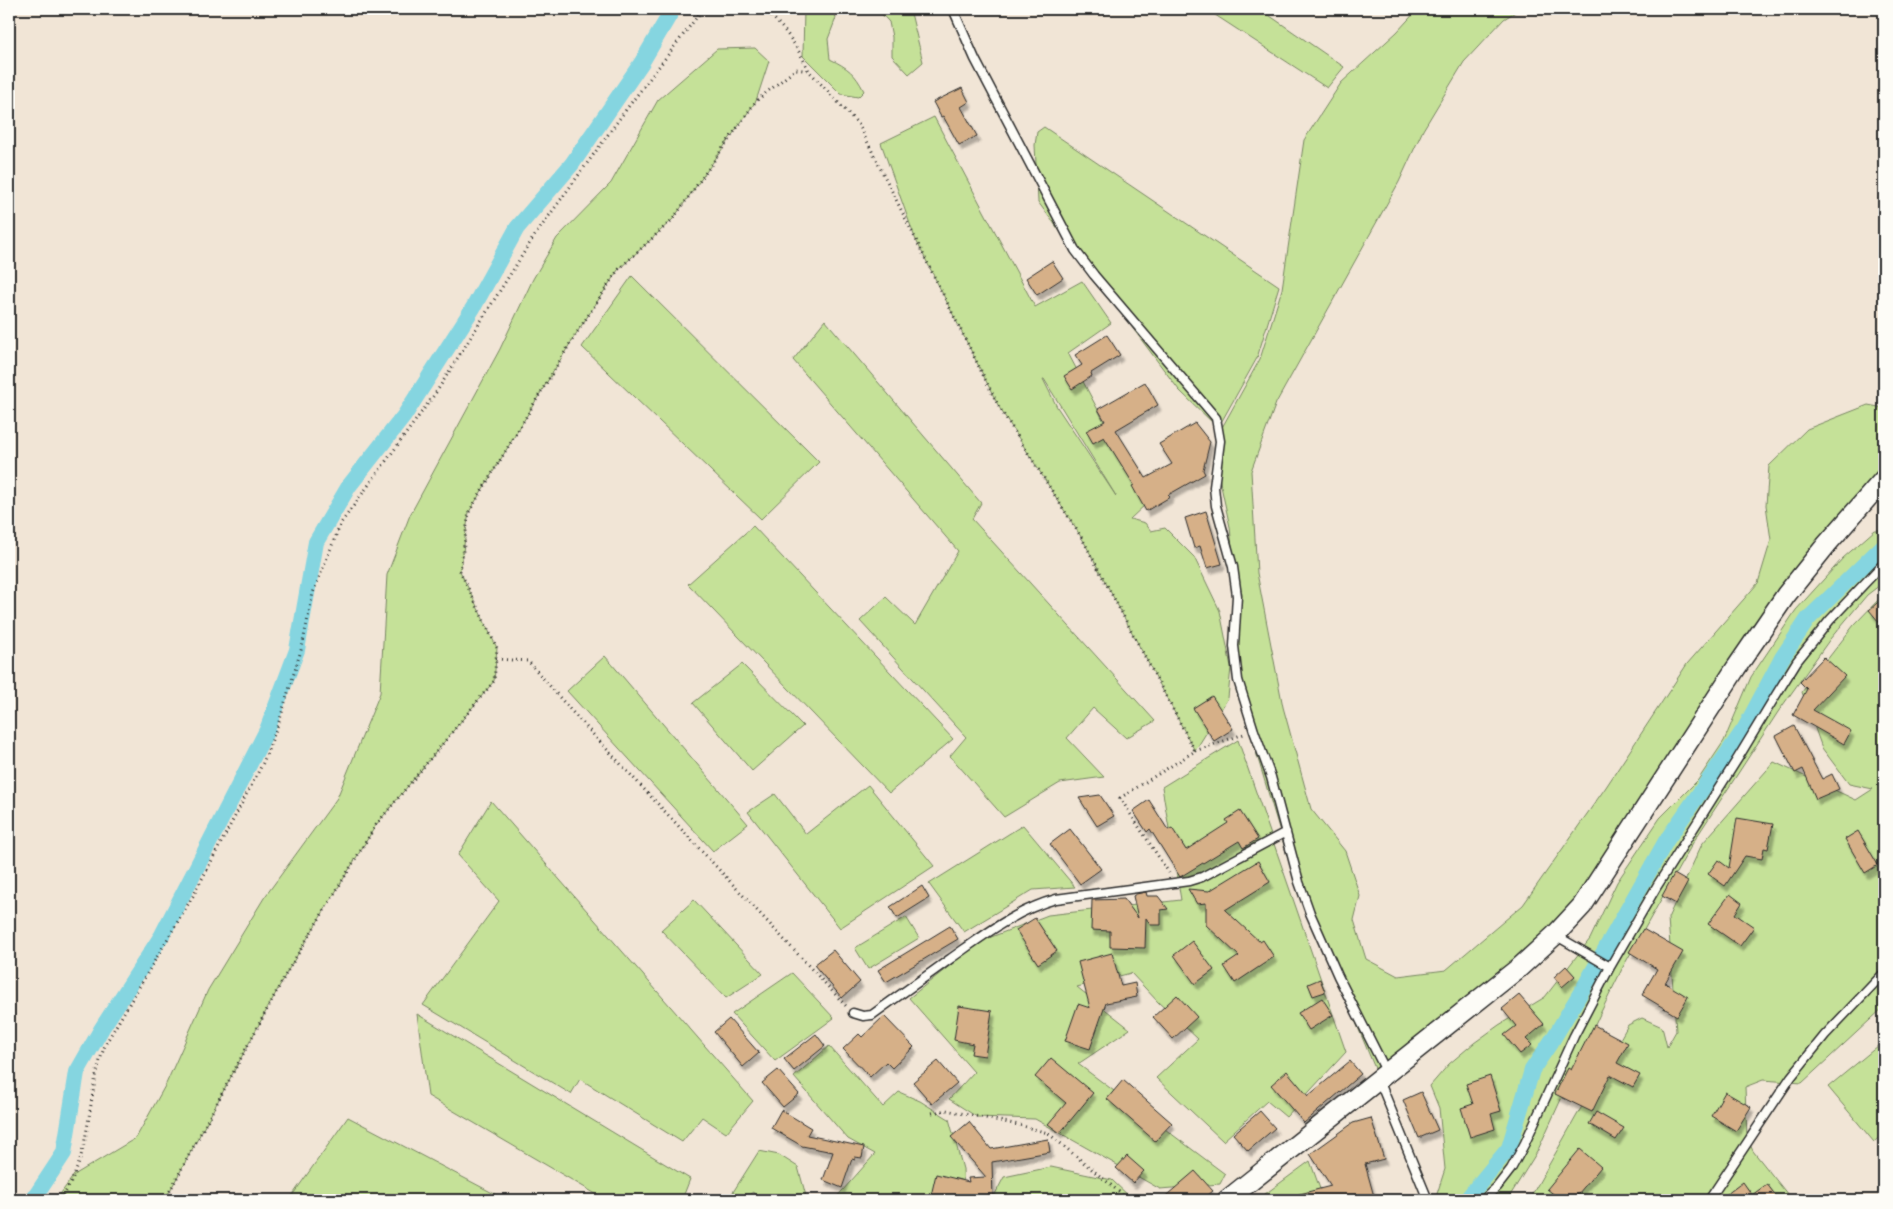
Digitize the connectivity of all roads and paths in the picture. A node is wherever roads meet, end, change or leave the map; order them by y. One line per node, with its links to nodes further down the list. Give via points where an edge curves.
1 (703, 9): 18 (path, via 538,230 437,391 341,523 313,593 302,647 263,763 193,896 106,1043 93,1083 82,1155 74,1178)
2 (764, 9): 4 (path, via 786,30)
3 (953, 9): 8 (lane, via 975,59 1075,250 1216,418 1220,441 1214,488 1216,506 1233,567 1237,596 1234,646 1238,680)
4 (809, 71): 7 (path, via 796,69 756,101 672,219 618,270 574,336 469,512 460,571 496,648); 9 (path, via 859,125 999,407 1082,540)
5 (1883, 483): 12 (street, via 1786,595 1604,874 1582,906)
6 (1884, 563): 13 (lane, via 1830,620 1797,661 1656,886)
7 (496, 659): 15 (path, via 528,660 575,715); 19 (path, via 494,681 376,825 287,972)
8 (1254, 731): 9 (path); 10 (lane)
9 (1194, 751): 11 (path, via 1120,798)
10 (1286, 832): 11 (lane, via 1202,877); 16 (lane, via 1310,913)
11 (1176, 884): 15 (lane, via 1056,899 1040,904 984,935 872,1015)
12 (1555, 935): 13 (lane); 16 (street, via 1520,967)
13 (1610, 967): 23 (lane, via 1511,1169)
14 (1884, 973): 24 (lane, via 1825,1035 1791,1077)
15 (853, 1013)
16 (1383, 1076): 21 (street); 22 (lane)
17 (932, 1113): 20 (path, via 946,1110 1048,1133)
18 (60, 1200)
19 (166, 1200)
20 (1129, 1200)
21 (1227, 1200)
22 (1428, 1200)
23 (1483, 1200)
24 (1709, 1200)

